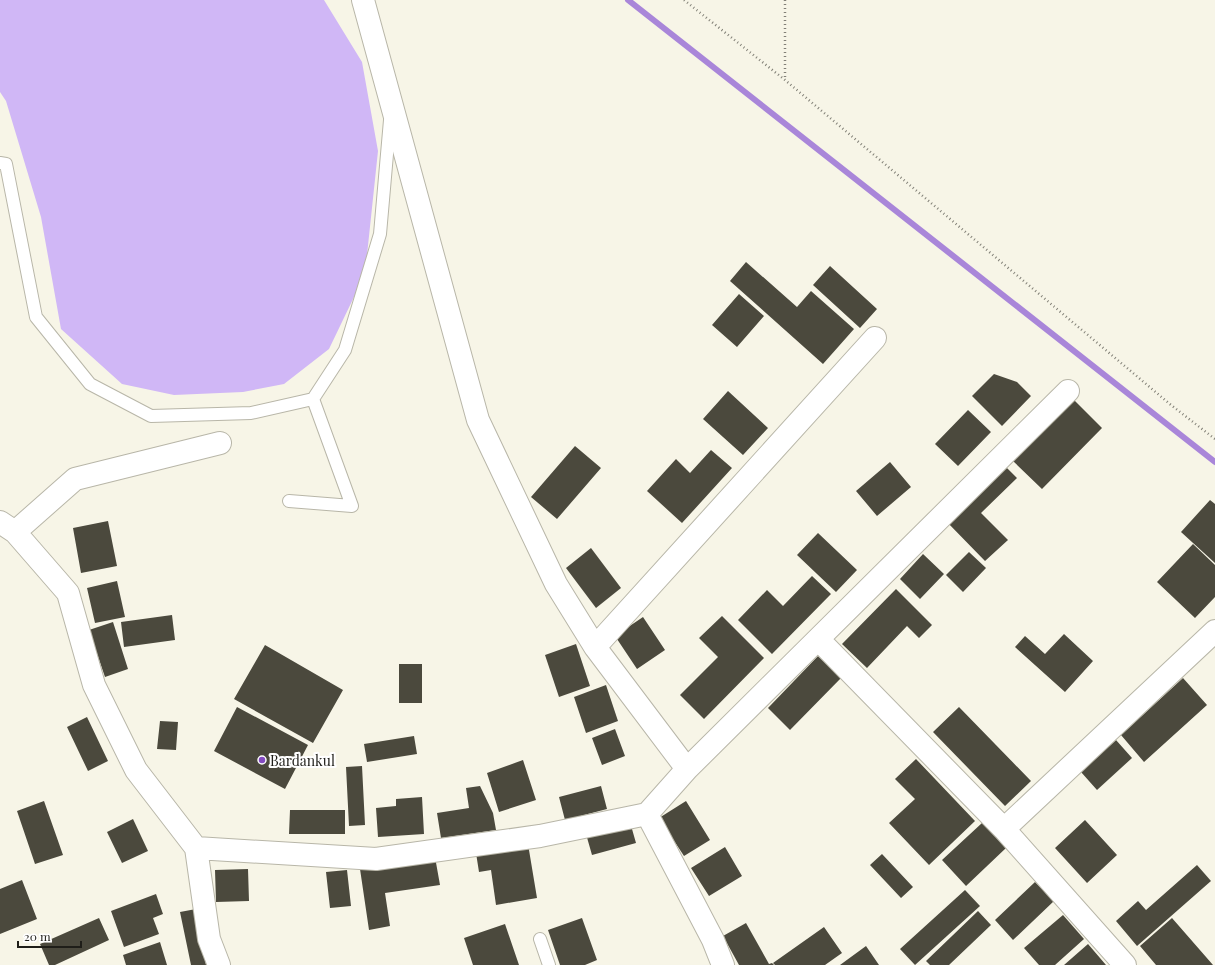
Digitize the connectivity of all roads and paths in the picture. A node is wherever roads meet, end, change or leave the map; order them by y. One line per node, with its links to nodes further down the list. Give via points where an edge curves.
1 (363, 0): 5 (street)
2 (684, 0): 4 (path)
3 (784, 0): 4 (path)
4 (784, 80): 10 (path)
5 (391, 103): 9 (lane, via 380,234 346,350); 16 (street, via 478,420 556,584)
6 (0, 163): 9 (lane, via 6,164 36,317 90,384 151,416 251,413)
7 (875, 338): 16 (street)
8 (1068, 391): 15 (street)
9 (313, 399): 12 (lane, via 352,506)
10 (1215, 440)
11 (220, 443): 13 (street, via 75,479)
12 (289, 501)
13 (8, 527): 20 (street, via 68,593 94,685 136,770)
14 (1215, 631): 19 (street)
15 (818, 639): 17 (street); 19 (street)
16 (595, 647): 17 (street)
17 (686, 769): 18 (street)
18 (647, 814): 20 (street, via 540,836 376,859); 24 (street, via 713,940)
19 (1004, 829): 25 (street)
20 (196, 848): 22 (street, via 209,939)
21 (540, 940): 23 (lane)
22 (219, 965)
23 (549, 965)
24 (723, 965)
25 (1125, 965)

